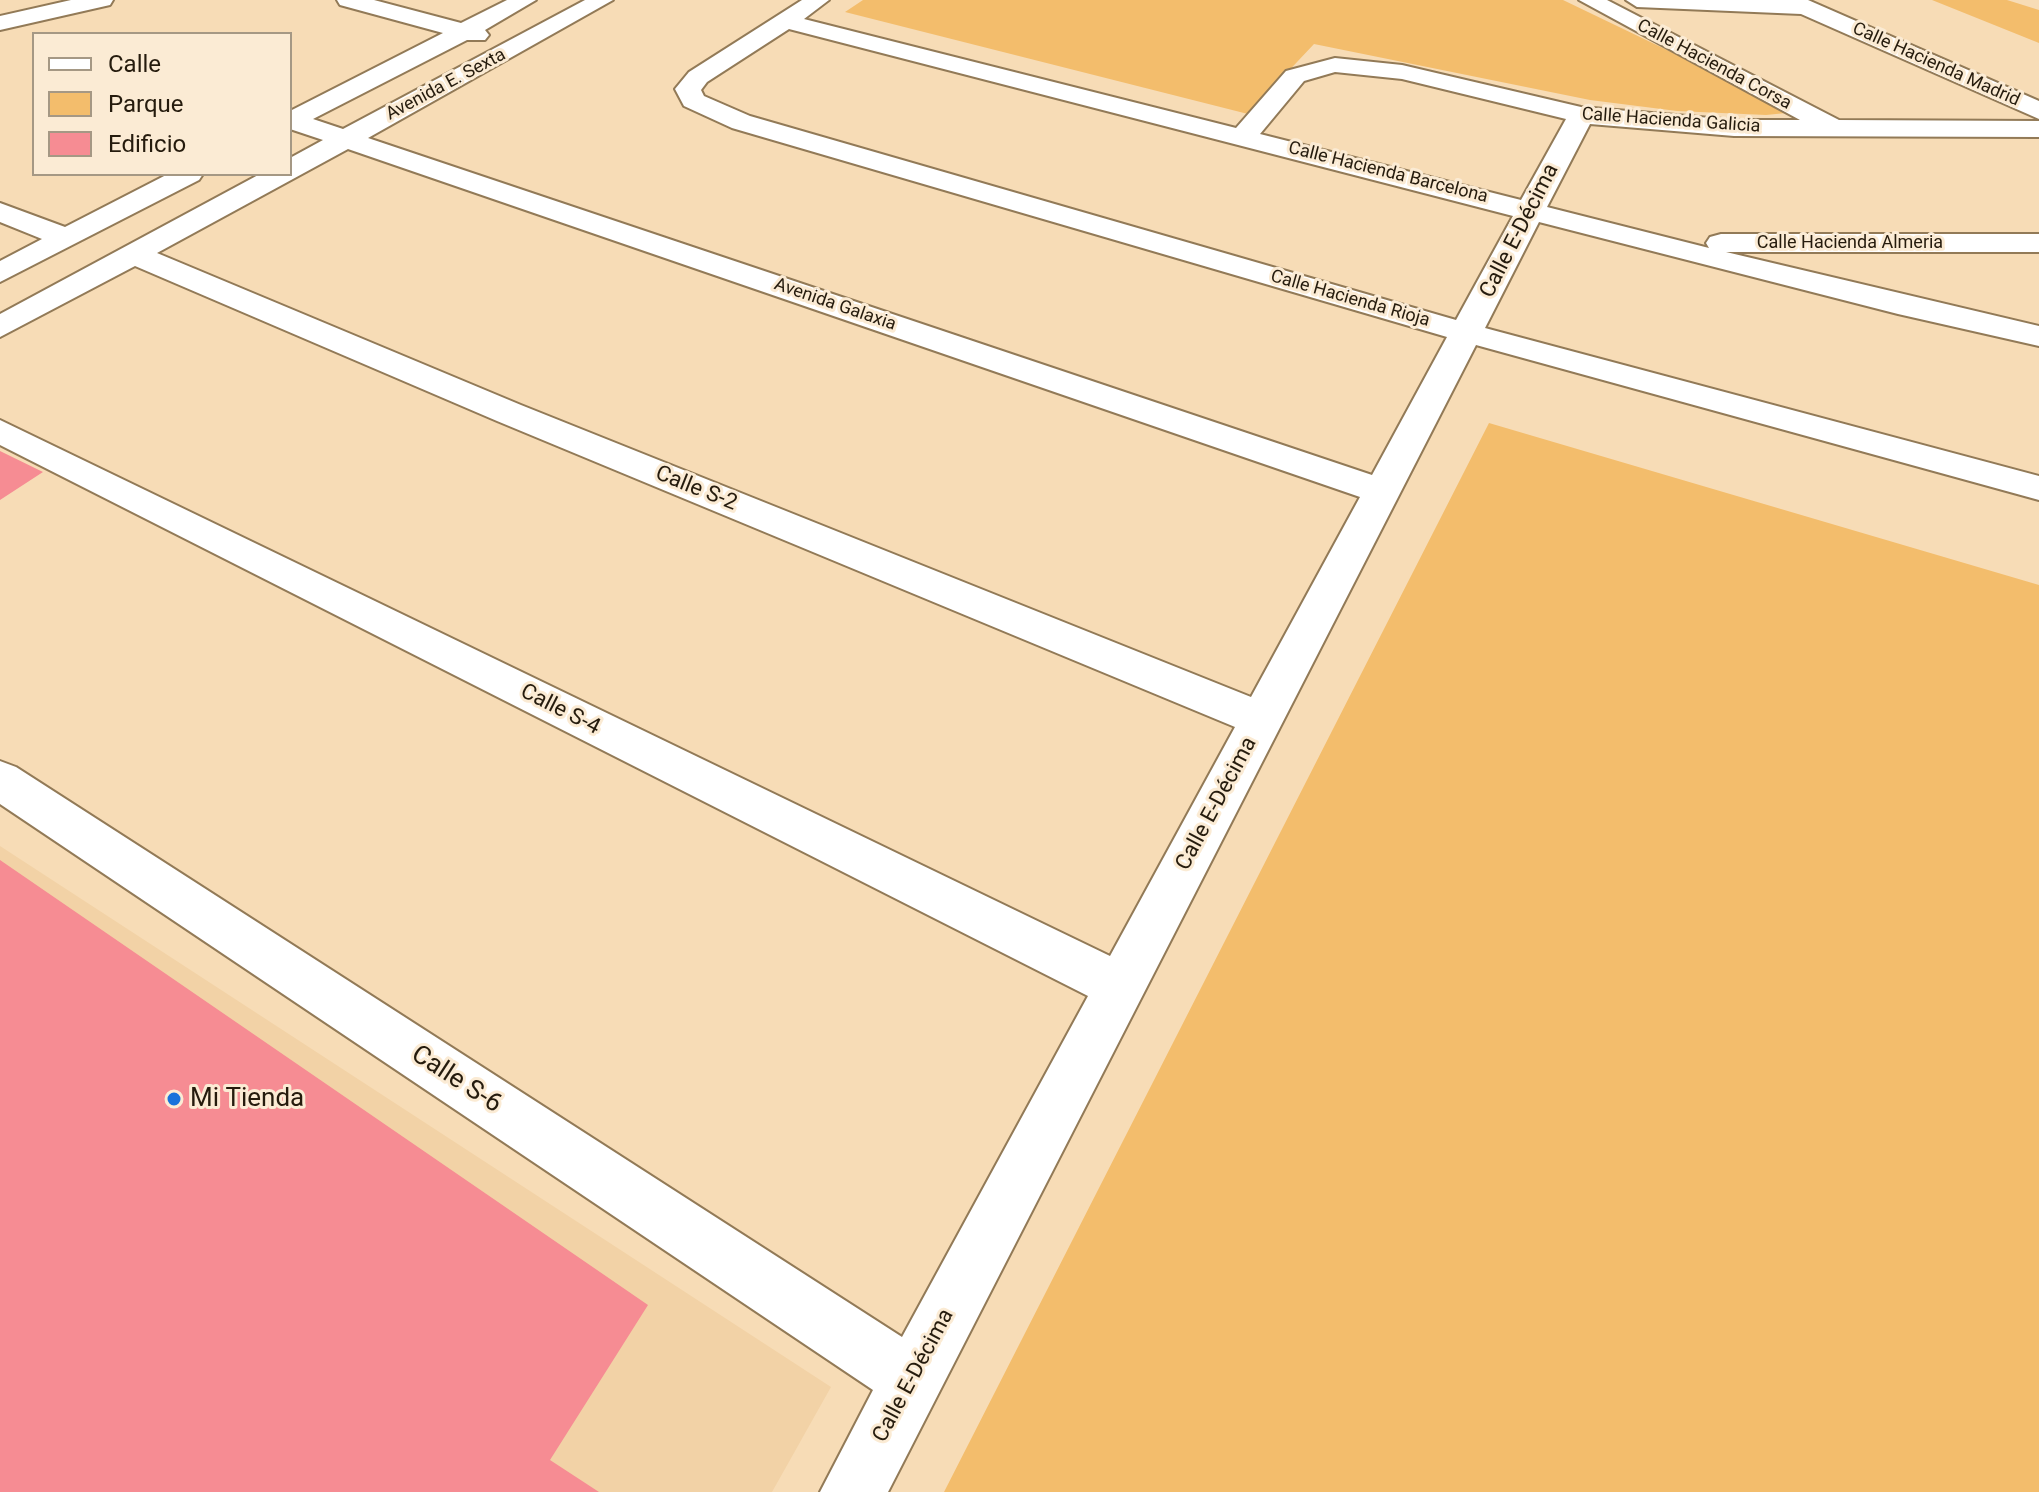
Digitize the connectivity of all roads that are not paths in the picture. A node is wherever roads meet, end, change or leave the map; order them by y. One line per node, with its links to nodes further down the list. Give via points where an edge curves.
1 (102, 0): 10 (street)
2 (348, 0): 11 (street)
3 (525, 0): 11 (street, Avenida E. Sexta)
4 (602, 0): 13 (street, Avenida E. Sexta)
5 (818, 0): 9 (street)
6 (1590, 0): 19 (street, Calle Hacienda Corsa)
7 (1637, 0): 8 (street)
8 (1796, 3): 14 (street, Calle Hacienda Madrid)
9 (784, 21): 20 (street, Calle Hacienda Barcelona); 33 (street, Calle Hacienda Rioja, via 698,77 688,89 693,101 741,122)
10 (0, 25): 12 (street)
11 (464, 31): 13 (street); 16 (street, Avenida E. Sexta)
12 (32, 38)
13 (517, 47): 21 (street, Avenida E. Sexta)
14 (2039, 111)
15 (1581, 115): 19 (street, Calle Hacienda Galicia); 20 (street, Calle Hacienda Galicia, via 1402,72 1335,65 1295,76); 25 (street, Calle E-Décima)
16 (292, 120)
17 (292, 122): 21 (street, Avenida Galaxia)
18 (2039, 129): 19 (street, Calle Hacienda Galicia)
19 (1838, 130)
20 (1243, 137): 25 (street, Calle Hacienda Barcelona)
21 (346, 138): 22 (street, Avenida E. Sexta); 37 (street, Avenida Galaxia)
22 (292, 168)
23 (185, 176): 27 (street)
24 (277, 176): 30 (street)
25 (1530, 209): 28 (street, Calle Hacienda Barcelona); 33 (street, Calle E-Décima)
26 (0, 212): 27 (street)
27 (66, 238): 31 (street)
28 (1661, 243): 29 (street, Calle Hacienda Almeria); 34 (street, Calle Hacienda Barcelona)
29 (2039, 243)
30 (133, 254): 32 (street); 38 (street, Calle S-2)
31 (0, 273)
32 (0, 327)
33 (1467, 333): 36 (street, Calle Hacienda Rioja); 37 (street, Calle E-Décima)
34 (2039, 336)
35 (0, 431): 40 (street, Calle S-4)
36 (2039, 488)
37 (1380, 491): 38 (street, Calle E-Décima)
38 (1261, 719): 40 (street, Calle E-Décima)
39 (0, 780): 41 (street, Calle S-6)
40 (1121, 987): 41 (street, Calle E-Décima)
41 (912, 1379): 42 (street, Calle E-Décima)
42 (853, 1492)

